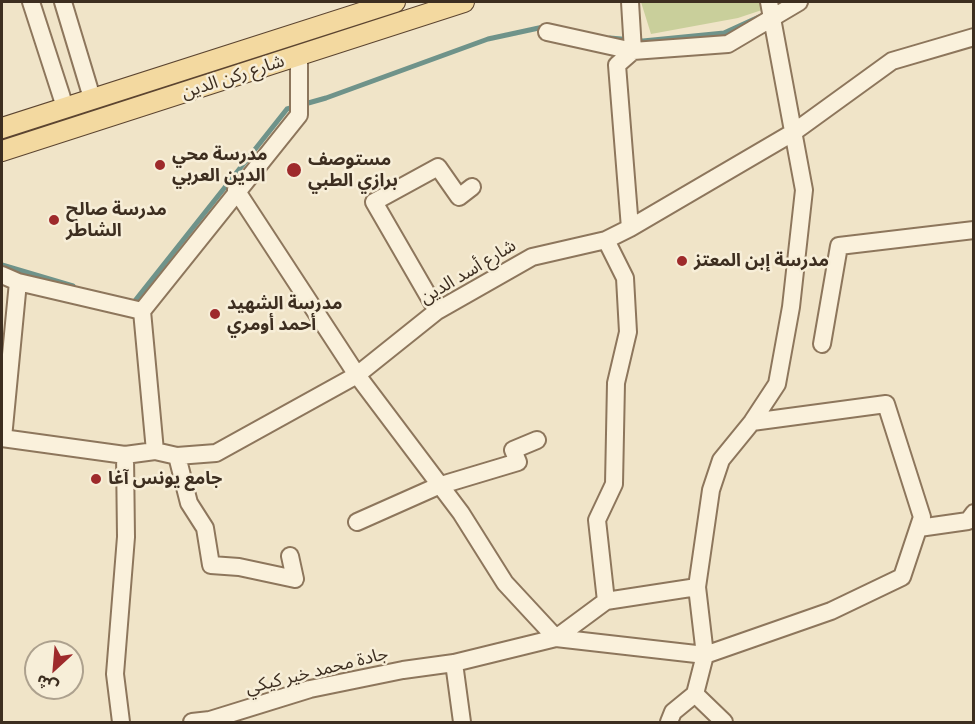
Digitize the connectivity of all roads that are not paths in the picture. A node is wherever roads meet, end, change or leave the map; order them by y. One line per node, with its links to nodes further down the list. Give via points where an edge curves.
1 (31, 2): 13 (street)
2 (63, 2): 12 (street)
3 (395, 2): 12 (main road, شارع ركن الدين)
4 (464, 2): 11 (main road, شارع ركن الدين)
5 (630, 2): 10 (street)
6 (799, 2): 7 (street)
7 (771, 10): 10 (street, via 728,44); 15 (street)
8 (547, 32): 10 (street)
9 (974, 37): 15 (street, شارع أسد الدين, via 892,61)
10 (633, 43): 19 (street, via 617,65)
11 (299, 55): 16 (main road, شارع ركن الدين); 18 (street, via 299,115)
12 (92, 98): 13 (main road, شارع ركن الدين)
13 (65, 107): 14 (main road, شارع ركن الدين)
14 (2, 128)
15 (795, 132): 19 (street, شارع أسد الدين); 29 (street, via 804,190 791,307 777,384)
16 (2, 151)
17 (472, 188): 25 (street, via 459,197 438,167 374,202)
18 (237, 190): 24 (street); 28 (street)
19 (630, 228): 21 (street, شارع أسد الدين)
20 (974, 230): 26 (street, via 839,246)
21 (606, 240): 25 (street, شارع أسد الدين, via 532,257); 41 (street, via 625,278 628,332 616,383 614,484 597,520)
22 (2, 275): 23 (street)
23 (18, 282): 24 (street); 27 (street)
24 (142, 311): 32 (street)
25 (437, 311): 28 (street, شارع أسد الدين)
26 (822, 344)
27 (7, 352): 30 (street)
28 (357, 375): 34 (street, شارع أسد الدين, via 216,453); 35 (street)
29 (752, 422): 38 (street, via 886,404 922,517); 40 (street, via 721,460 711,490)
30 (2, 438): 33 (street, شارع أسد الدين)
31 (537, 440): 35 (street, via 513,450 518,462)
32 (155, 451): 33 (street, شارع أسد الدين); 34 (street, شارع أسد الدين)
33 (125, 455): 46 (street, via 126,537 115,674)
34 (177, 456): 39 (street, via 189,503 205,528 211,565 295,579)
35 (438, 486): 37 (street); 42 (street, via 461,513 505,583)
36 (974, 513): 38 (street, via 968,521)
37 (357, 522)
38 (919, 528): 43 (street, via 902,578 831,611)
39 (290, 556)
40 (697, 587): 41 (street); 43 (street)
41 (606, 601): 42 (street)
42 (556, 638): 43 (street); 44 (street, جادة محمد خير كيكي)
43 (705, 655): 45 (street)
44 (454, 663): 47 (street, جادة محمد خير كيكي, via 310,689); 48 (street)
45 (695, 694): 49 (street, via 673,712); 50 (street)
46 (121, 723)
47 (192, 723)
48 (462, 723)
49 (669, 723)
50 (724, 723)

